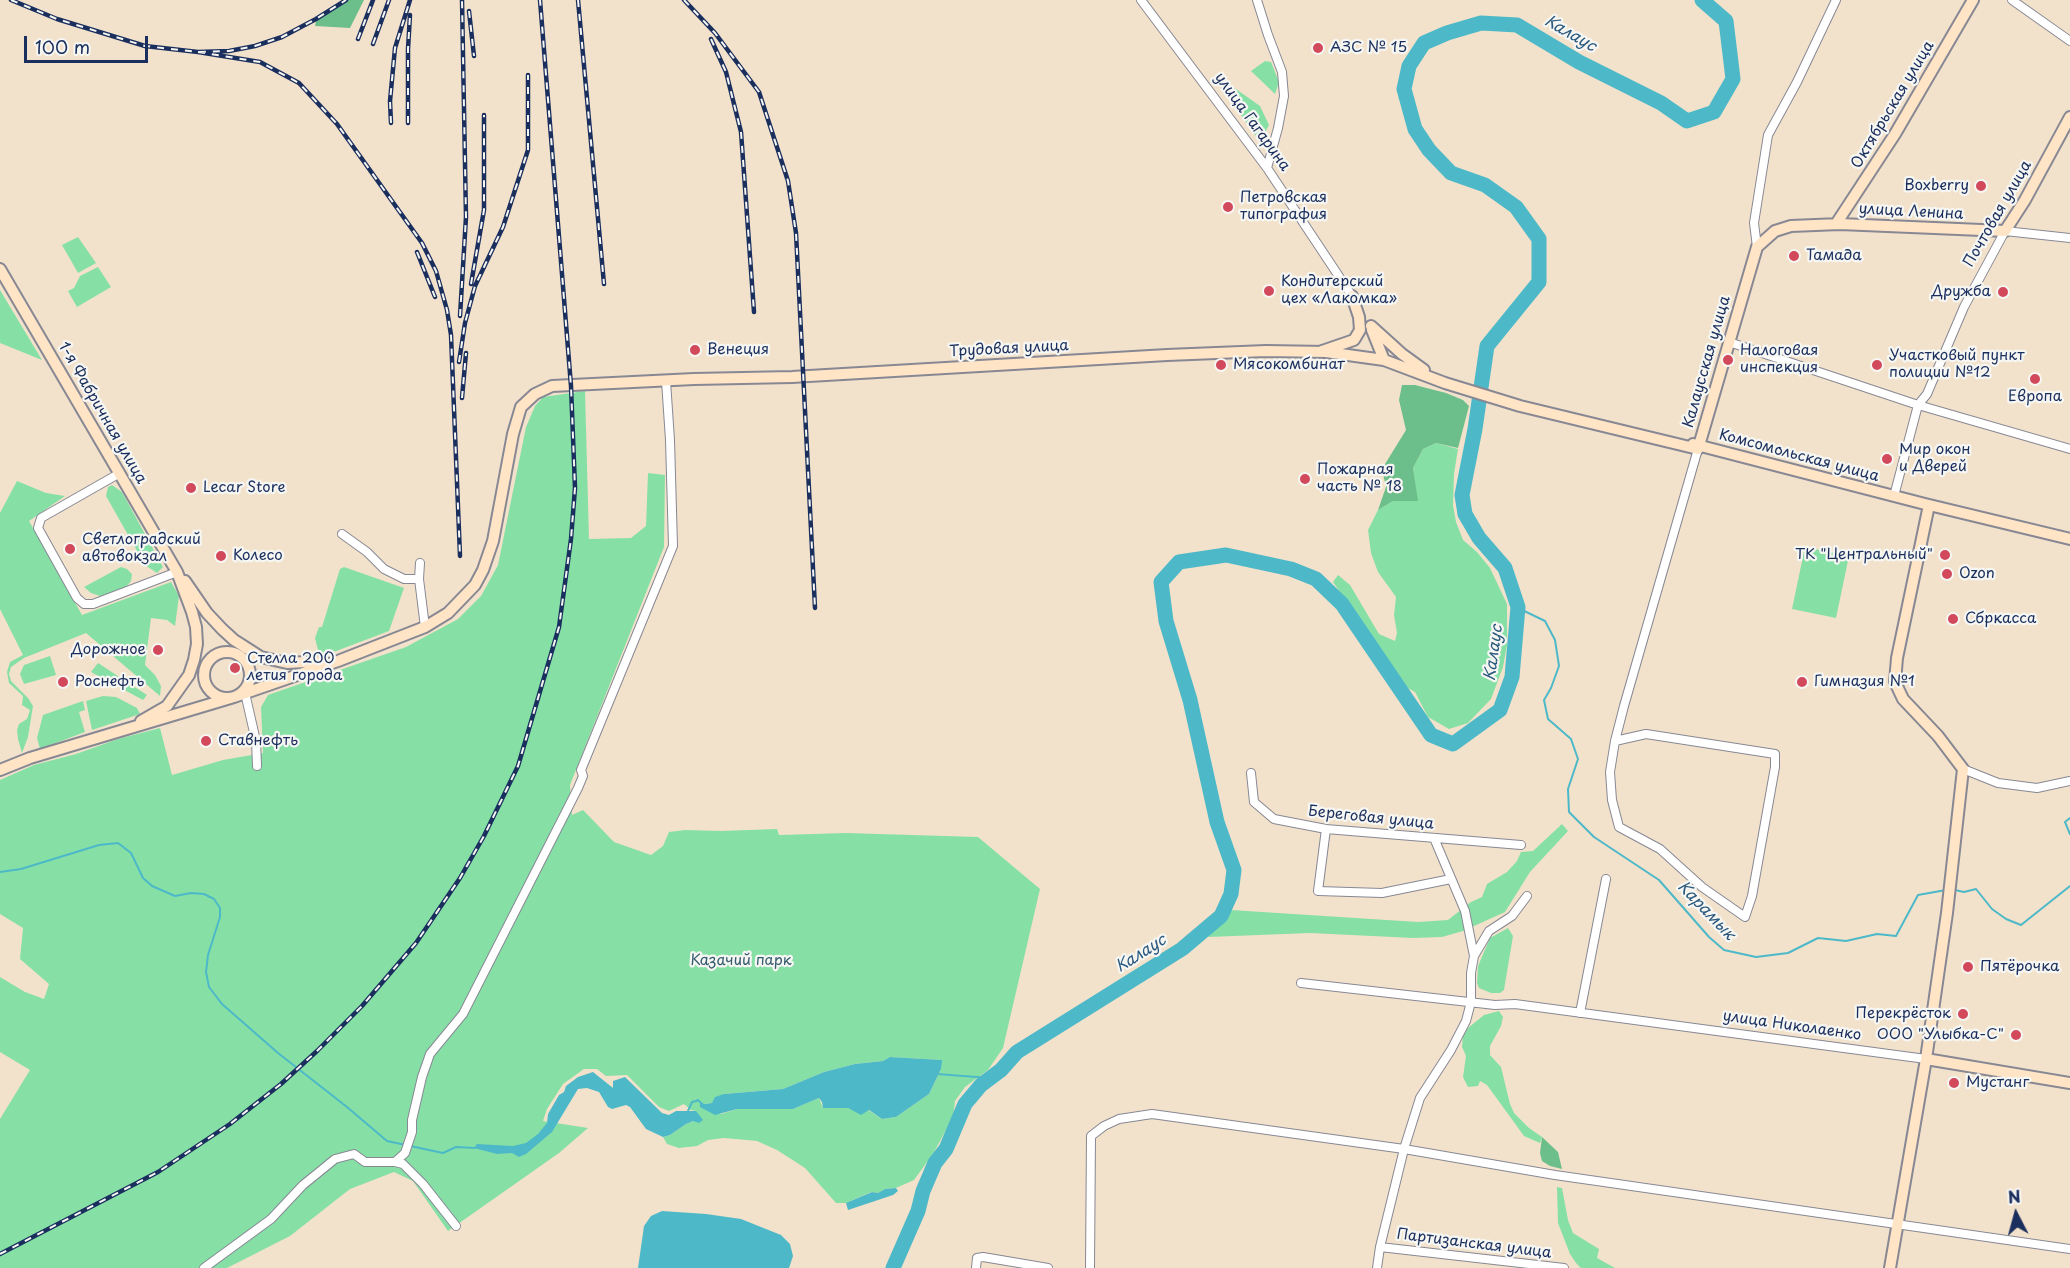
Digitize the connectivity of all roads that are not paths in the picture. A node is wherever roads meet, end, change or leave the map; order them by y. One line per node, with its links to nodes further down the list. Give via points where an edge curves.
1 (1141, 0): 8 (street, улица Гагарина)
2 (1257, 0): 8 (street, via 1282,72 1284,96)
3 (1836, 0): 12 (street, Калаусская улица, via 1768,135 1754,223)
4 (1973, 0): 9 (main road, Октябрьская улица, via 1895,134)
5 (2012, 0): 6 (street)
6 (2070, 41)
7 (2070, 117): 10 (main road, Почтовая улица)
8 (1268, 168): 14 (street, улица Гагарина)
9 (1836, 224): 10 (main road, улица Ленина); 12 (main road, улица Ленина, via 1791,226 1775,231)
10 (2005, 231): 11 (street, улица Ленина); 21 (street, Почтовая улица, via 1964,308 1927,394)
11 (2070, 238)
12 (1757, 247): 16 (main road, Калаусская улица)
13 (0, 269): 24 (main road, 1-я Фабричная улица)
14 (1352, 296): 15 (main road, улица Гагарина); 17 (main road, via 1360,330 1354,340)
15 (1371, 326): 18 (main road, улица Гагарина); 20 (main road, via 1415,365)
16 (1729, 342): 21 (street); 22 (main road, Калаусская улица)
17 (1319, 351): 18 (main road, Трудовая улица); 19 (main road, Трудовая улица)
18 (1384, 360): 20 (main road, Трудовая улица)
19 (666, 381): 32 (main road, Трудовая улица, via 552,386 521,407 493,541 483,570 464,598); 60 (street, via 673,546 581,770 578,788 463,1014 430,1054 409,1143)
20 (1445, 383): 22 (main road, Комсомольская улица, via 1520,406 1587,417)
21 (1918, 405): 23 (street); 25 (street, Почтовая улица)
22 (1697, 448): 25 (main road, Комсомольская улица); 41 (street, Калаусская улица)
23 (2070, 448)
24 (120, 473): 30 (main road, 1-я Фабричная улица); 30 (street, via 40,518 38,528 77,598 84,604 93,604)
25 (1894, 496): 26 (main road, Комсомольская улица)
26 (1929, 505): 28 (main road, Комсомольская улица); 43 (main road, via 1895,682 1903,699)
27 (342, 534): 31 (street, via 384,569 404,579)
28 (2070, 539)
29 (420, 563): 31 (street)
30 (177, 572): 33 (main road, via 196,627); 35 (main road, via 222,629)
31 (419, 579): 32 (street)
32 (425, 627): 36 (main road, Трудовая улица)
33 (196, 644): 37 (main road); 38 (main road, via 194,660)
34 (235, 654): 35 (main road); 37 (main road, via 220,654); 39 (main road, via 246,662 250,676 246,689)
35 (259, 656): 36 (main road, via 288,663)
36 (338, 661): 39 (main road, Трудовая улица)
37 (205, 670): 38 (main road); 39 (main road, via 212,692 226,698)
38 (182, 685): 40 (main road, via 166,706)
39 (239, 695): 40 (main road, Трудовая улица); 42 (street, via 256,741)
40 (127, 728): 44 (main road)
41 (1615, 741): 41 (street, Калаусская улица, via 1646,734 1775,754 1752,896 1745,917 1702,887 1660,849 1619,828 1610,772)
42 (257, 766)
43 (1962, 769): 46 (street, via 1998,783 2037,788); 57 (main road, via 1952,876)
44 (0, 770)
45 (1251, 773): 47 (street, Береговая улица, via 1254,802 1274,819)
46 (2070, 781)
47 (1326, 829): 48 (street, Береговая улица); 50 (street, via 1318,891 1382,893)
48 (1434, 838): 49 (street, Береговая улица); 50 (street, Партизанская улица)
49 (1521, 845)
50 (1451, 879): 53 (street, Партизанская улица, via 1465,911)
51 (1606, 879): 56 (street)
52 (1527, 896): 53 (street, via 1512,916 1489,931)
53 (1474, 956): 55 (street, Партизанская улица)
54 (1301, 983): 55 (street, улица Николаенко)
55 (1471, 1002): 56 (street, улица Николаенко); 59 (street, Партизанская улица, via 1451,1050 1420,1098)
56 (1580, 1013): 57 (street, улица Николаенко)
57 (1926, 1059): 58 (main road, улица Николаенко); 61 (main road)
58 (2070, 1083)
59 (1404, 1149): 61 (street, via 1567,1177); 63 (street, Партизанская улица); 68 (street, via 1152,1114 1119,1119 1090,1136)
60 (395, 1162): 62 (street, via 404,1164 414,1174); 65 (street, via 365,1162 354,1154 335,1159 271,1219)
61 (1898, 1224): 64 (street); 71 (main road)
62 (456, 1226)
63 (1380, 1247): 69 (street, Партизанская улица); 70 (street, Партизанская улица)
64 (2070, 1249)
65 (204, 1268)
66 (976, 1268): 67 (street, via 977,1257)
67 (1048, 1268)
68 (1090, 1268)
69 (1377, 1268)
70 (1564, 1268)
71 (1890, 1268)

